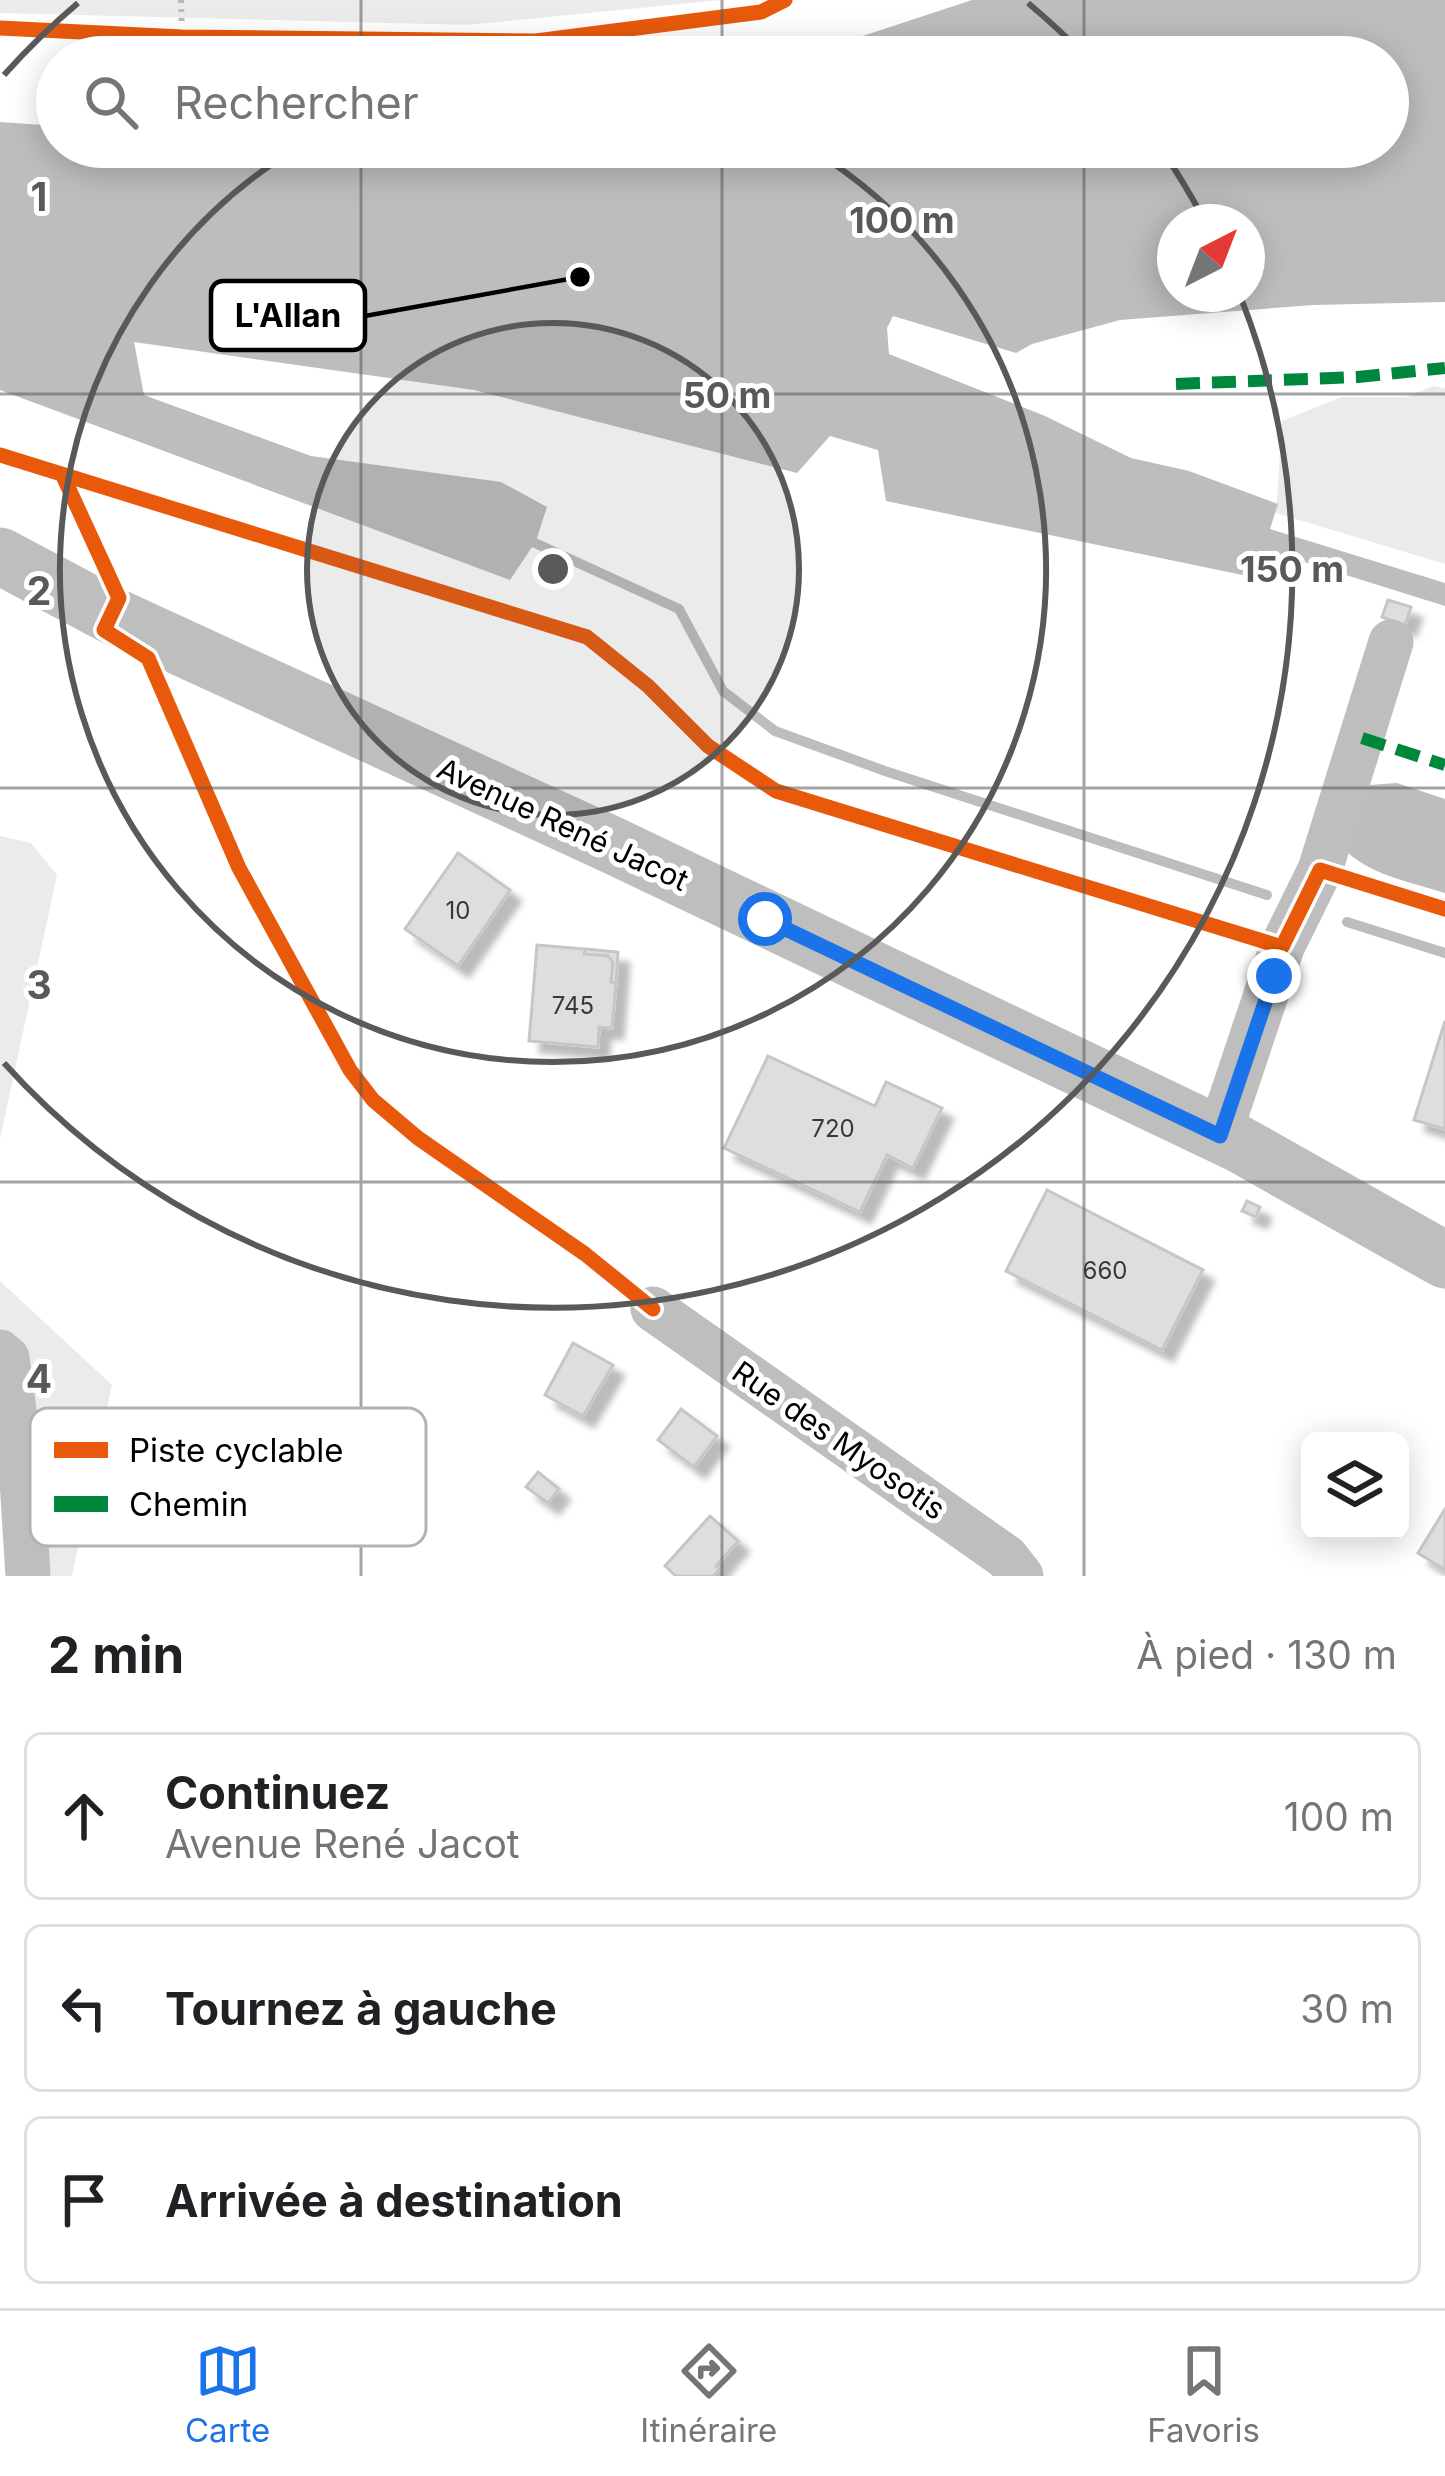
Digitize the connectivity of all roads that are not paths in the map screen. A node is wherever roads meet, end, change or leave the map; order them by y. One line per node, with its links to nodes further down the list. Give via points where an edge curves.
1 (0, 556): 3 (main road, Avenue René Jacot)
2 (1391, 643): 3 (street, via 1319,870 1282,946)
3 (1220, 1136): 4 (main road, Avenue René Jacot)
4 (1445, 1260)
5 (652, 1309): 9 (street, Rue des Myosotis, via 1006,1557)
6 (0, 1352): 7 (street, via 7,1358)
7 (11, 1452): 8 (street)
8 (28, 1576)
9 (1021, 1576)

